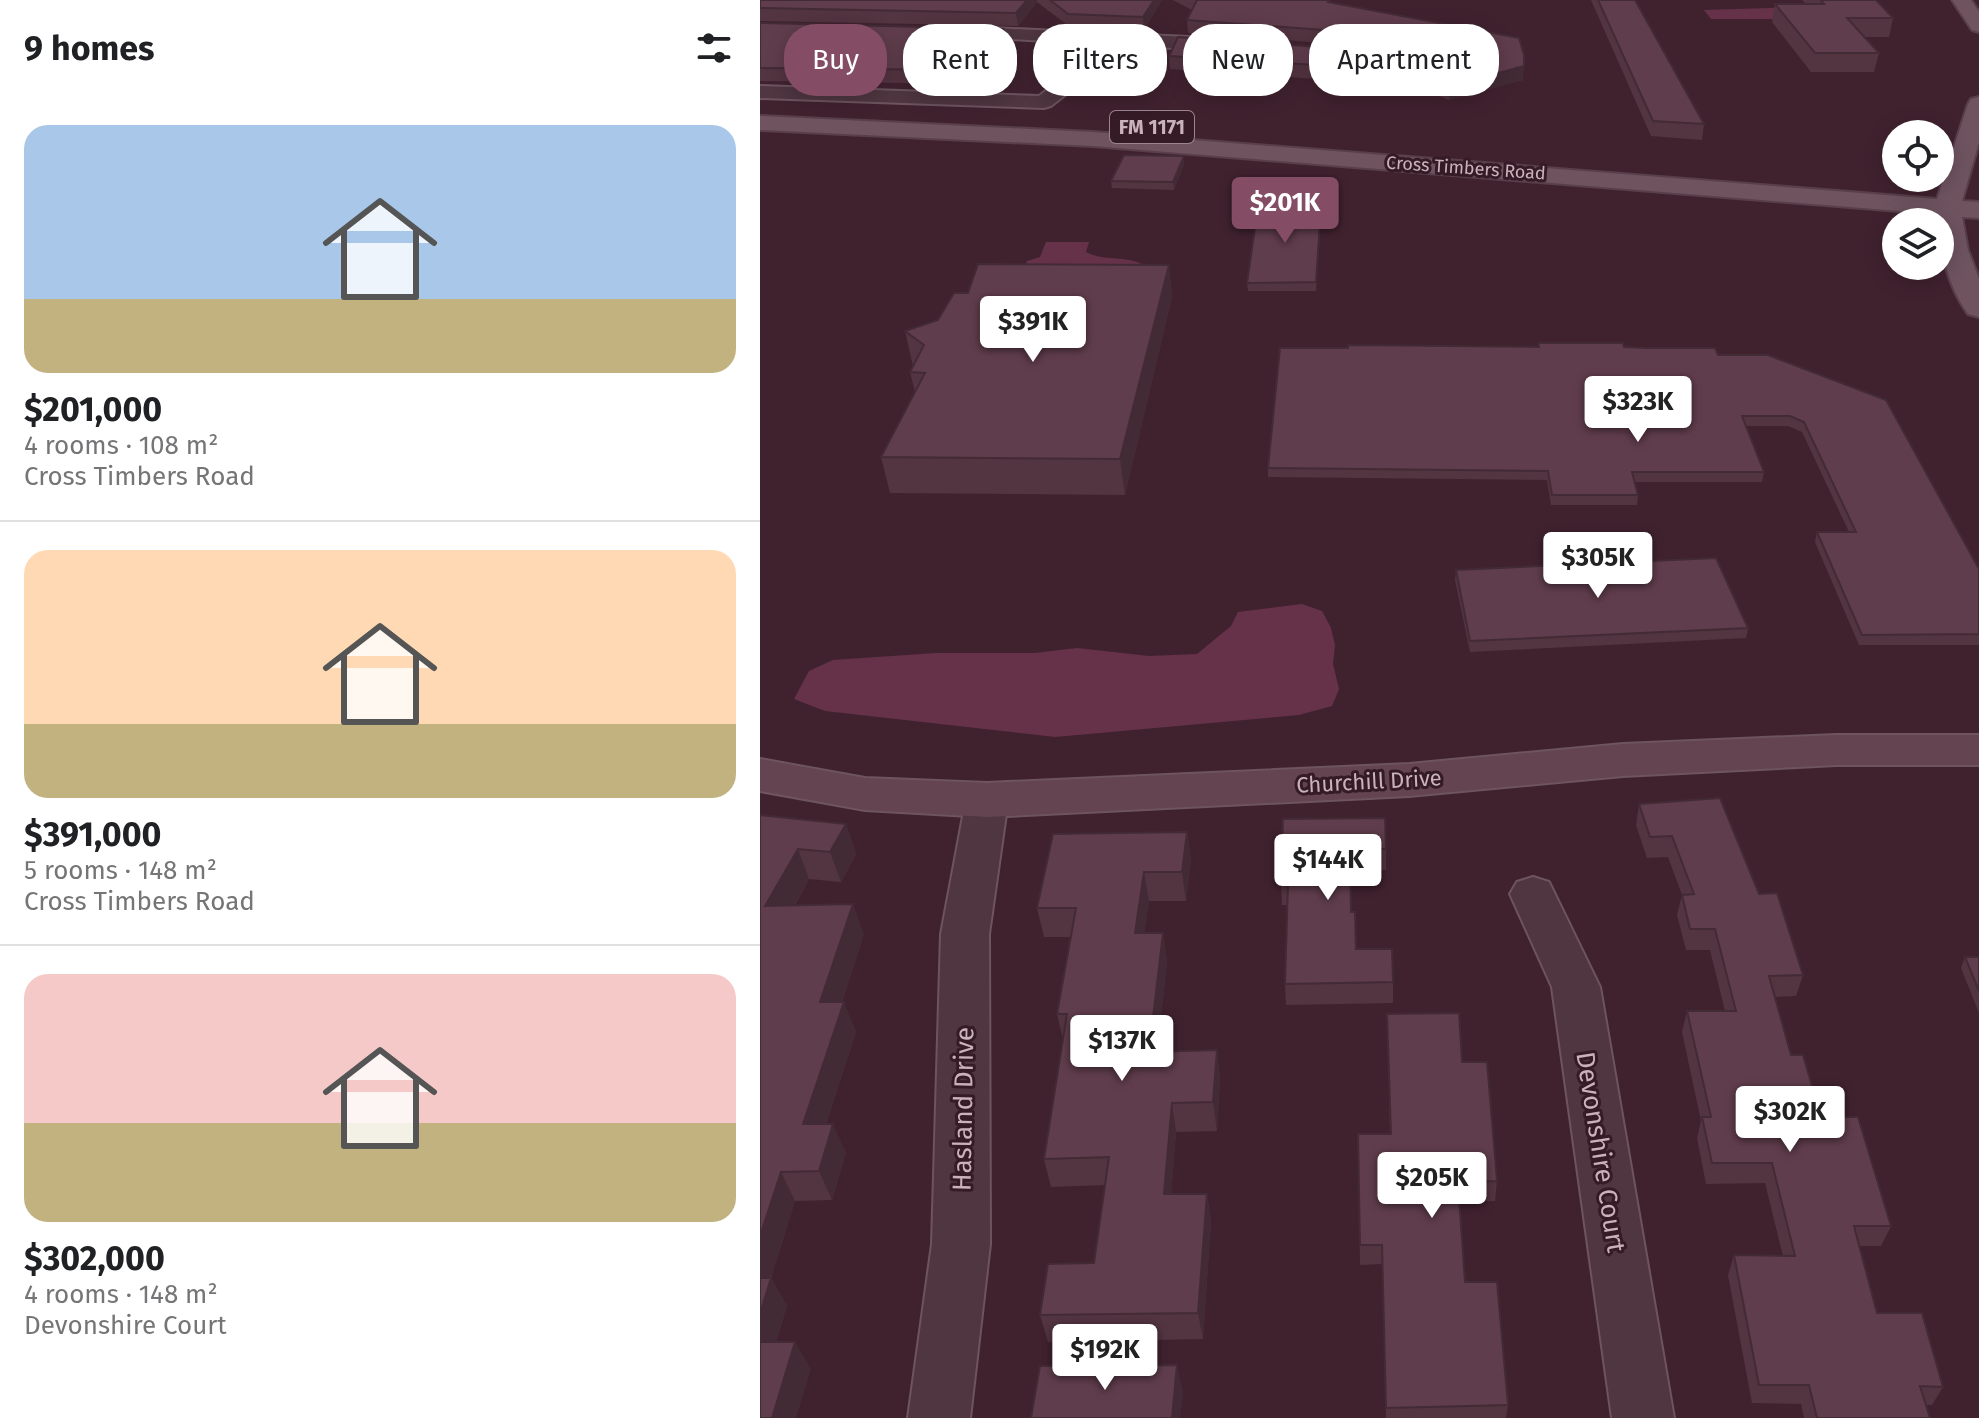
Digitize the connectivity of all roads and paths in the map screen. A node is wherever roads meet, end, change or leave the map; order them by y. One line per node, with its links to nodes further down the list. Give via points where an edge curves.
1 (1961, 0): 2 (main road)
2 (1978, 22)
3 (760, 92): 4 (street, via 1044,102)
4 (1052, 96)
5 (1979, 104): 10 (main road)
6 (760, 108): 8 (main road, Cross Timbers Road / FM 1171, via 1041,119)
7 (760, 123): 8 (main road, Cross Timbers Road / FM 1171)
8 (1365, 153): 10 (main road, Cross Timbers Road / FM 1171)
9 (1979, 191): 10 (main road, Cross Timbers Road / FM 1171)
10 (1951, 199): 11 (main road, Cross Timbers Road / FM 1171); 12 (main road, via 1955,242)
11 (1979, 210)
12 (1979, 308)
13 (1979, 750): 15 (street, Churchill Drive, via 1836,750 1623,760 1409,780)
14 (760, 775): 15 (street, Churchill Drive, via 865,794)
15 (987, 800): 17 (street, Hasland Drive, via 965,934 961,1244)
16 (1533, 894): 18 (street, Devonshire Court, via 1576,987)
17 (939, 1418)
18 (1643, 1418)

